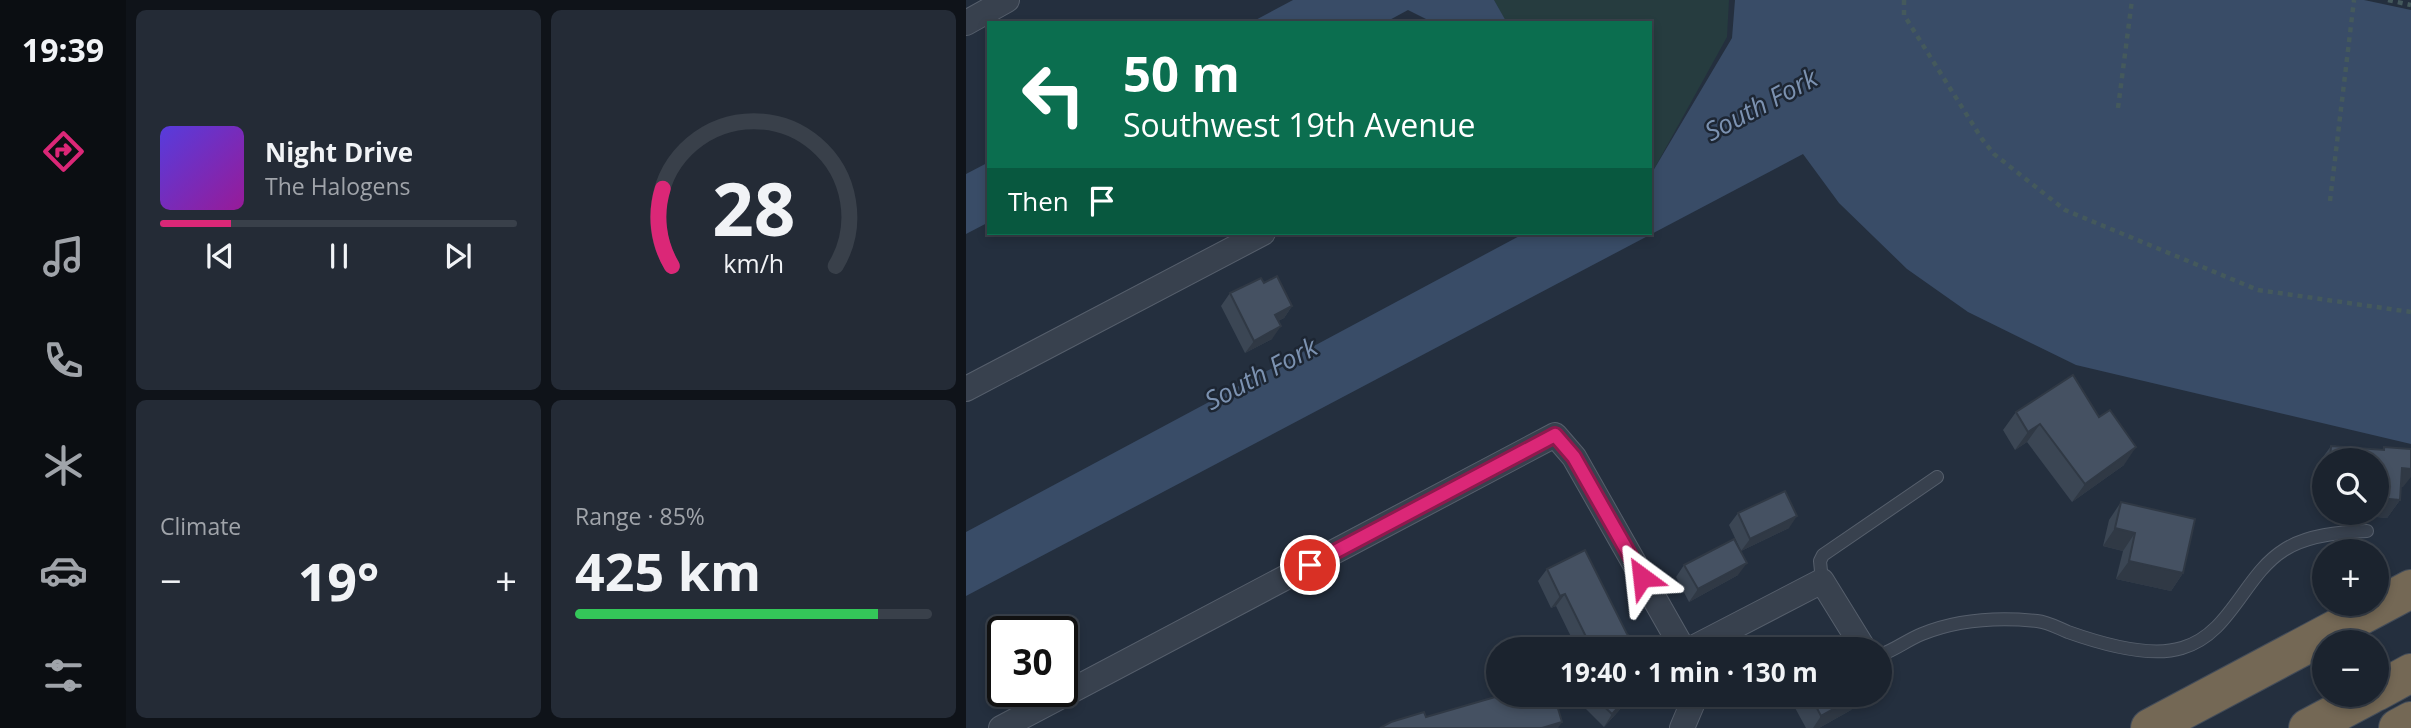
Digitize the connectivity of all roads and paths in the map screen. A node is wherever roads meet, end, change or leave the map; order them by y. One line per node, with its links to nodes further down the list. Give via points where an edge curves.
1 (1006, 0): 7 (street)
2 (1904, 0): 11 (path, via 1904,15 1982,139 2065,210 2259,290)
3 (2132, 0): 8 (path)
4 (2354, 0): 9 (path)
5 (2388, 0): 6 (path)
6 (2411, 5)
7 (966, 23)
8 (2118, 107)
9 (2330, 201)
10 (1259, 235): 12 (street)
11 (2411, 312)
12 (966, 389)
13 (1937, 477): 15 (lane, via 1823,555 1819,561)
14 (2367, 531): 20 (lane, via 2319,537 2283,550 2210,633 2178,649 2154,652 2094,640 2041,621 1996,619 1955,622)
15 (1822, 581): 18 (street); 19 (street)
16 (2411, 589): 28 (highway)
17 (1677, 637): 26 (street, via 1574,457 1555,435)
18 (1713, 637)
19 (1857, 637)
20 (1892, 650)
21 (2411, 673): 22 (highway)
22 (2389, 685)
23 (1691, 707): 27 (street)
24 (2347, 707): 29 (highway)
25 (2411, 721): 30 (highway)
26 (1012, 725)
27 (1682, 728)
28 (2150, 728)
29 (2308, 728)
30 (2398, 728)

